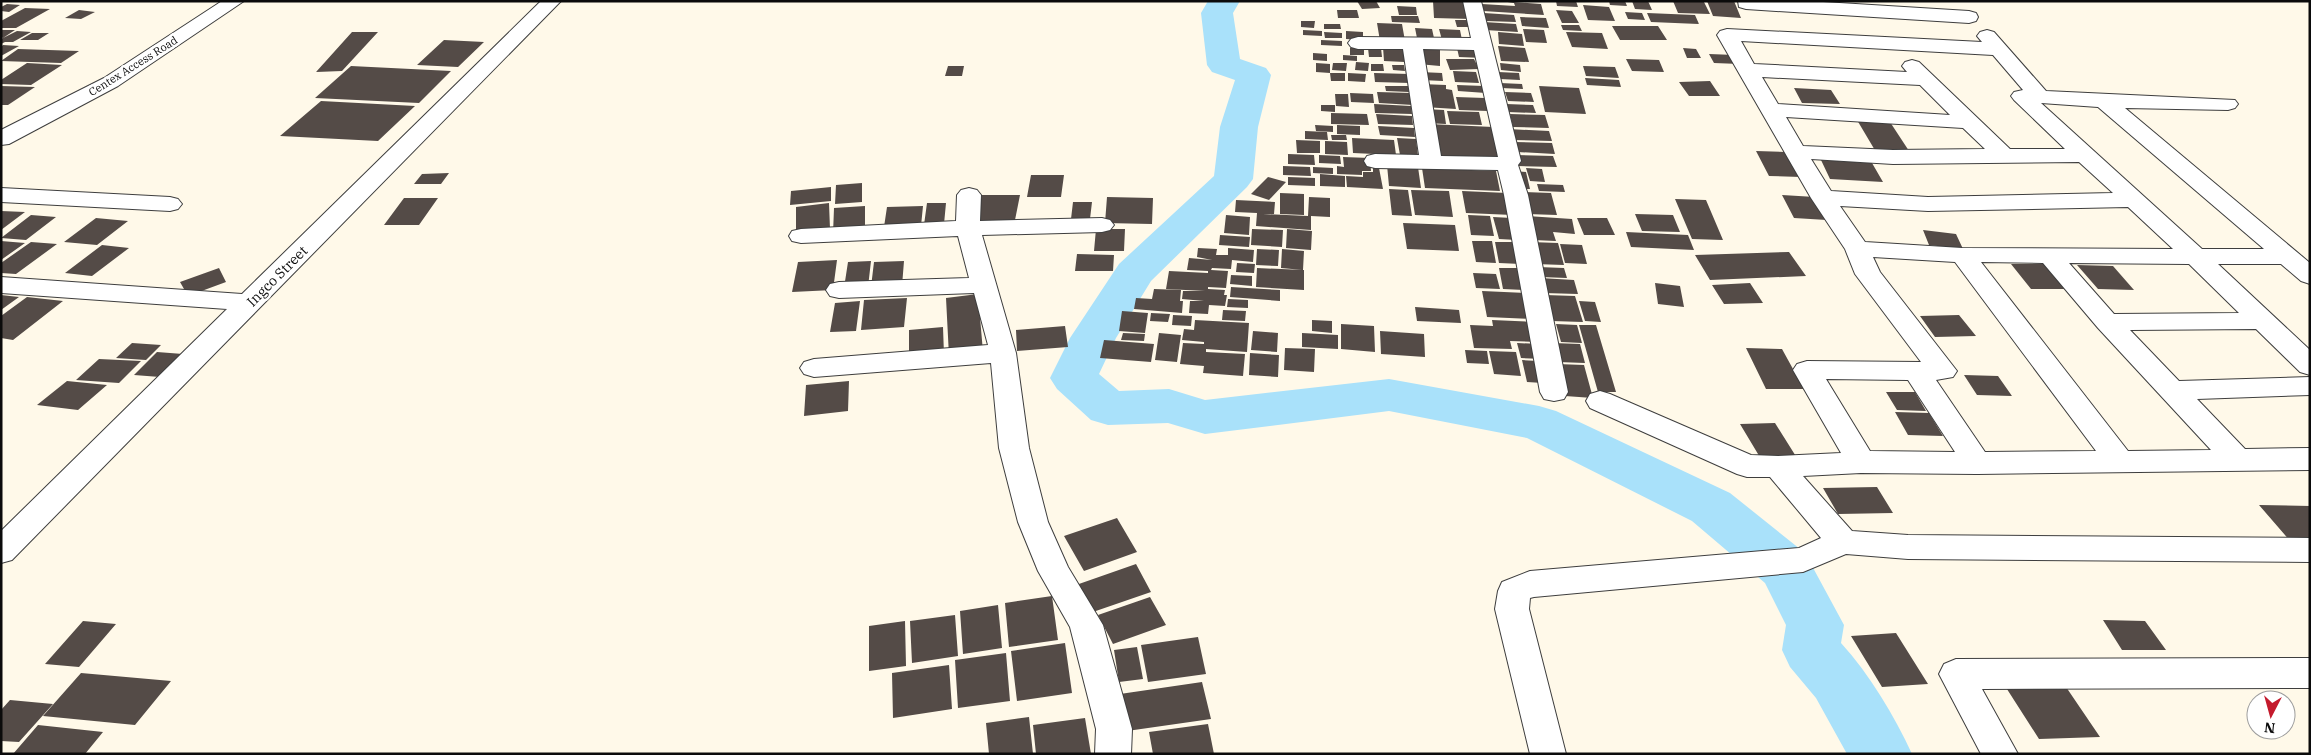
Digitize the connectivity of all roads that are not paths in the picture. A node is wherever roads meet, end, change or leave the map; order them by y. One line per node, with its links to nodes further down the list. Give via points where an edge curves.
1 (235, 1): 21 (street, Centex Access Road, via 111,82)
2 (552, 1): 45 (street, Ingco Street)
3 (1472, 1): 12 (street)
4 (1956, 1): 7 (street)
5 (1746, 2): 6 (street); 8 (street)
6 (1893, 7): 7 (street)
7 (1969, 16): 13 (street)
8 (1755, 36): 10 (street); 14 (street, via 1727,35)
9 (1358, 43): 11 (street)
10 (1888, 43): 13 (street); 15 (street)
11 (1412, 44): 12 (street); 26 (street)
12 (1483, 44): 27 (street, via 1510,161)
13 (1998, 49): 16 (street)
14 (1748, 70): 15 (street); 19 (street)
15 (1924, 79): 20 (street)
16 (2040, 97): 17 (street); 23 (street, via 2021,96)
17 (2104, 101): 18 (street); 40 (street)
18 (2228, 104)
19 (1771, 110): 20 (street); 22 (street)
20 (1967, 122): 24 (street)
21 (1, 139)
22 (1797, 152): 24 (street, via 1893,157); 30 (street)
23 (2086, 155): 24 (street); 31 (street)
24 (2004, 156)
25 (1375, 161): 26 (street)
26 (1431, 162): 27 (street)
27 (1507, 164): 54 (street, via 1516,195)
28 (1, 195): 32 (street)
29 (969, 195): 34 (street)
30 (1823, 198): 31 (street, via 1928,204); 36 (street)
31 (2133, 200): 39 (street)
32 (170, 204)
33 (1102, 225): 34 (street)
34 (968, 228): 35 (street); 43 (street)
35 (801, 236)
36 (1857, 249): 37 (street); 51 (street, via 1868,274 1943,371)
37 (1962, 255): 38 (street); 58 (street)
38 (2050, 256): 39 (street); 47 (street)
39 (2196, 257): 40 (street); 46 (street)
40 (2288, 257): 41 (street)
41 (2310, 276)
42 (1, 284): 45 (street)
43 (985, 285): 44 (street); 48 (street)
44 (839, 290)
45 (250, 303): 64 (street, Ingco Street)
46 (2261, 321): 47 (street); 49 (street)
47 (2107, 322): 53 (street)
48 (1003, 353): 50 (street); 66 (street, via 1014,448 1034,522 1054,571 1086,625 1114,729)
49 (2310, 366)
50 (814, 368)
51 (1915, 370): 59 (street, via 1807,370); 60 (street)
52 (2310, 386): 53 (street)
53 (2172, 391): 56 (street)
54 (1554, 392)
55 (1600, 401): 61 (street, via 1746,466)
56 (2237, 459): 57 (street); 58 (street)
57 (2310, 459)
58 (2119, 460): 60 (street)
59 (1860, 462): 60 (street); 61 (street)
60 (1977, 463)
61 (1778, 467): 62 (street)
62 (1843, 542): 63 (street, via 1908,547); 67 (street, via 1803,560 1530,584 1514,592 1512,609)
63 (2310, 550)
64 (1, 551)
65 (2310, 673): 68 (street, via 1956,674)
66 (1112, 754)
67 (1548, 754)
68 (2000, 754)

